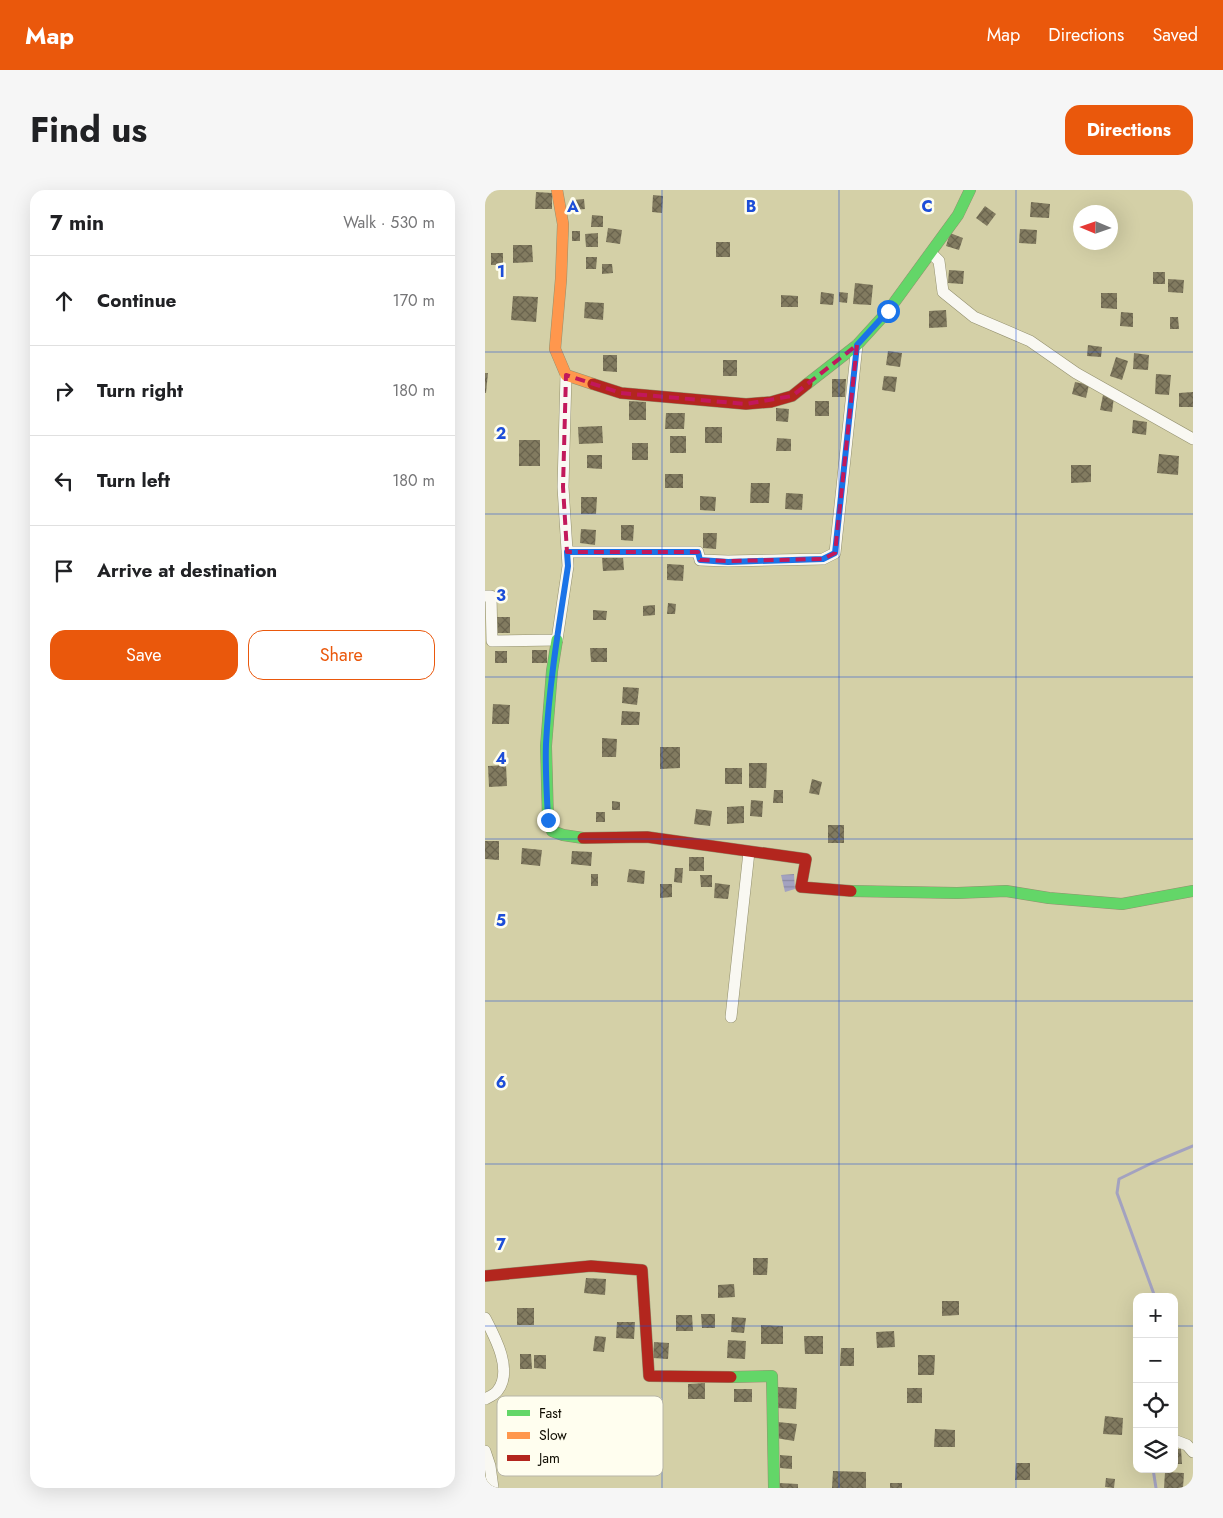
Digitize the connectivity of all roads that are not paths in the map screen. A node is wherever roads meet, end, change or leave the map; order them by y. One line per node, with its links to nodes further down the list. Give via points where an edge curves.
1 (557, 190): 5 (street, via 563,224 555,349)
2 (970, 190): 3 (street, via 959,215)
3 (931, 254): 4 (street, via 888,311); 6 (street, via 939,261 943,292 974,317 1030,341 1076,373)
4 (857, 345): 5 (street, via 792,396 771,402 747,404 621,393); 7 (street, via 835,553 823,559 728,562 700,560 698,552)
5 (566, 375): 7 (street, via 563,487)
6 (1193, 439)
7 (567, 552): 9 (street, via 568,566)
8 (485, 596): 9 (street, via 491,596 492,642)
9 (557, 640): 10 (street, via 546,746 548,820 552,830 563,835 644,837)
10 (749, 852): 11 (street, via 805,859 801,886 847,891 1006,891 1122,904); 12 (street)
11 (1193, 891)
12 (731, 1017)
13 (485, 1276): 20 (street, via 591,1266 642,1270 649,1376 773,1376)
14 (485, 1318): 15 (street, via 498,1342 503,1376 498,1391)
15 (485, 1399)
16 (1178, 1442): 18 (street)
17 (485, 1451): 19 (street)
18 (1193, 1452)
19 (493, 1488)
20 (774, 1488)

